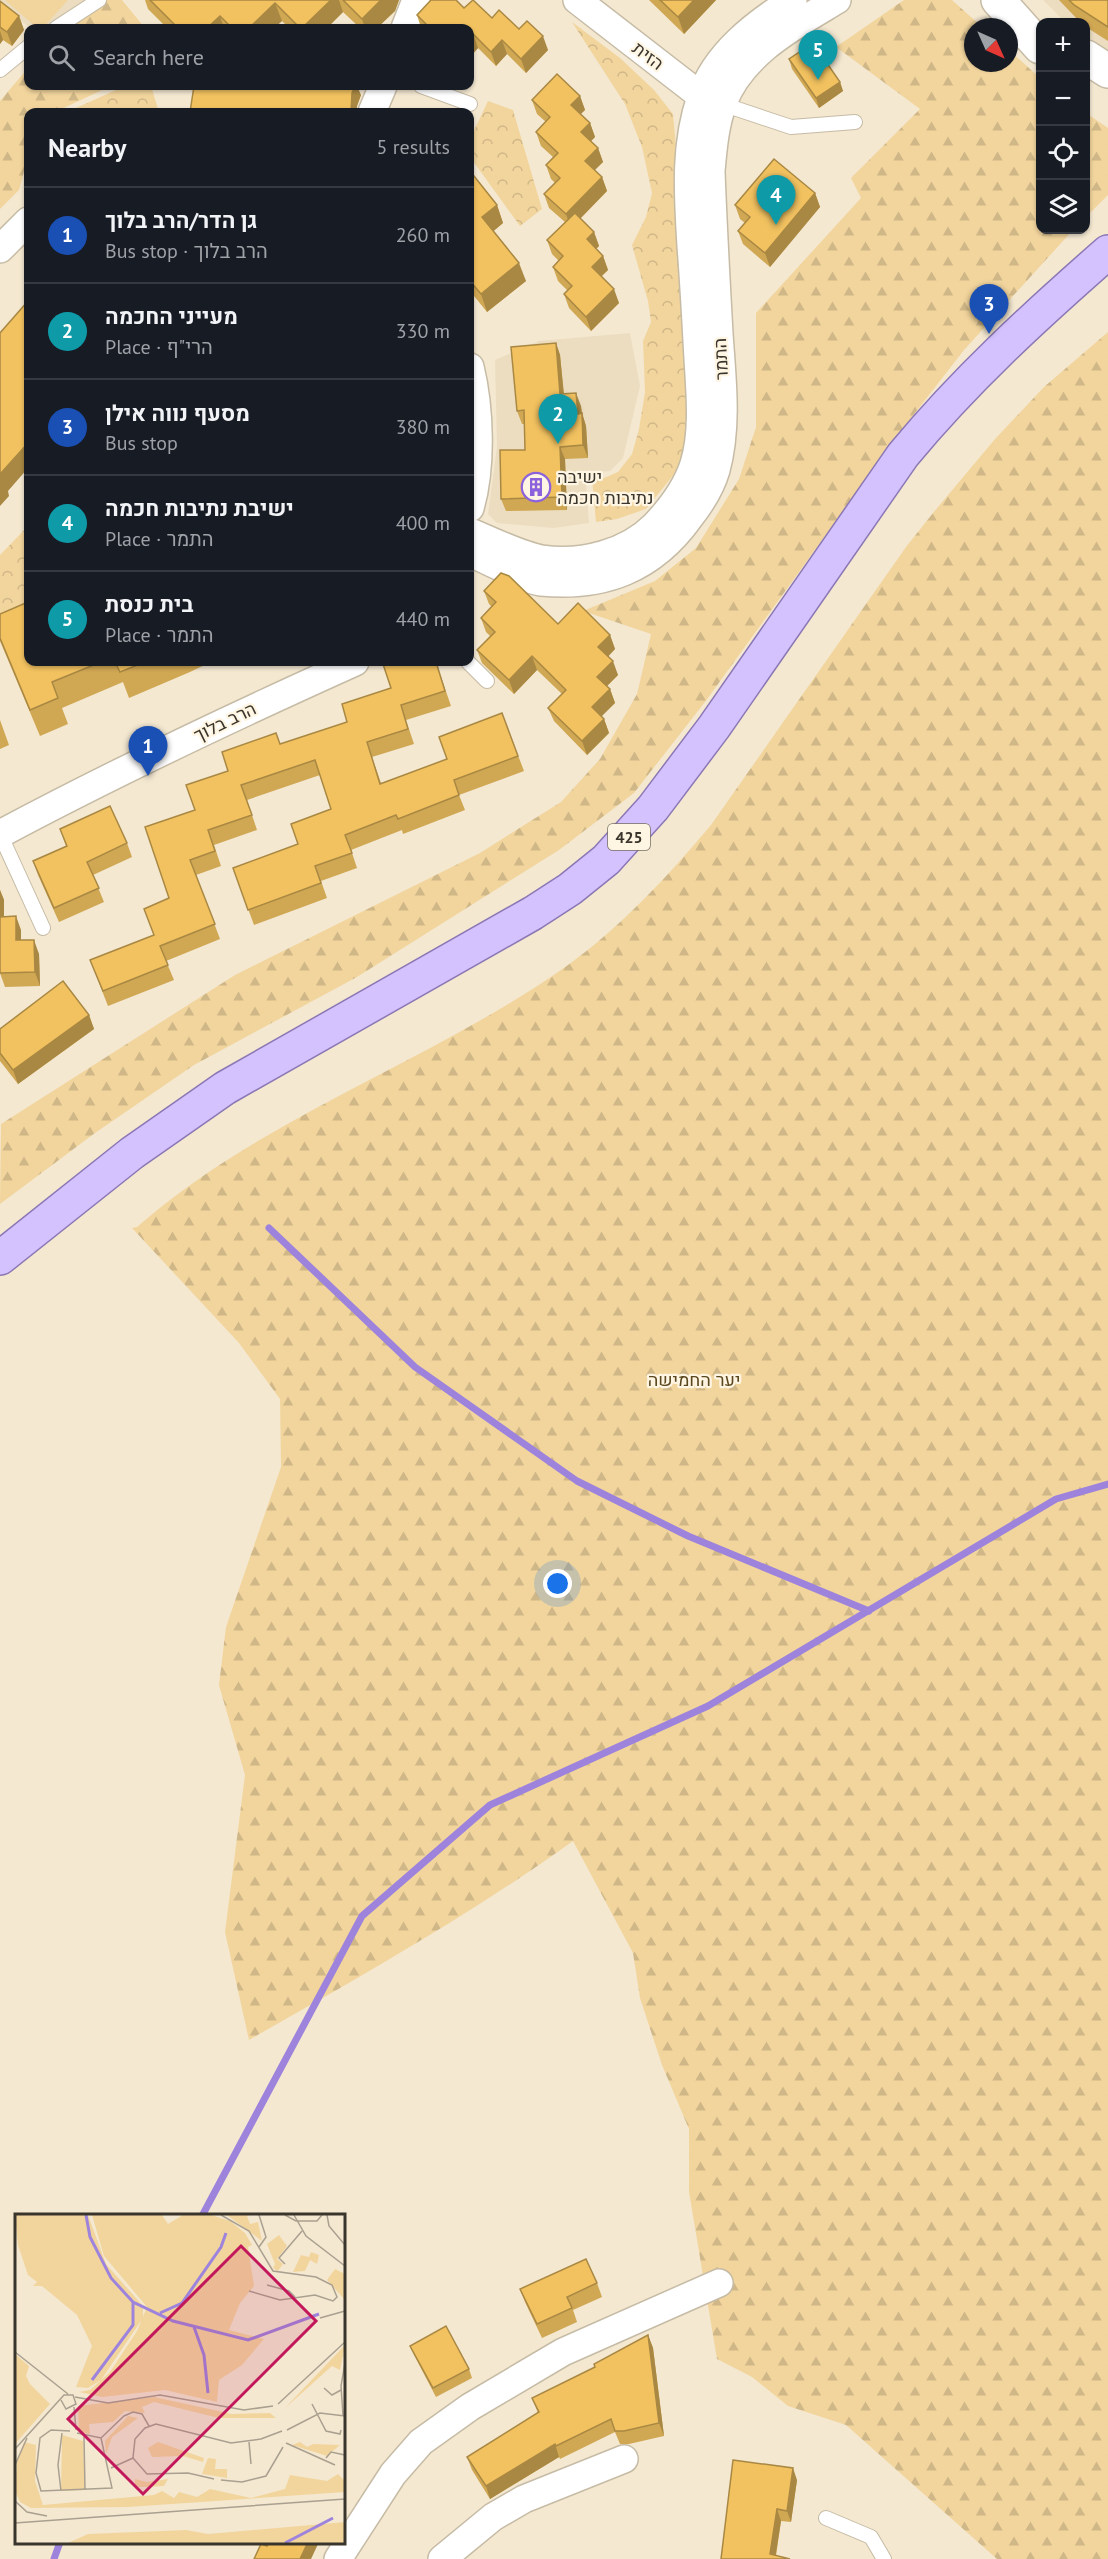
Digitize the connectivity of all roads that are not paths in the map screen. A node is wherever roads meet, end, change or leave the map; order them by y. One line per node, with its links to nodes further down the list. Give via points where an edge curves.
1 (99, 0): 9 (lane)
2 (416, 0): 10 (street)
3 (577, 0): 20 (street, הזית)
4 (793, 0): 20 (street, התמר, via 749,30 726,54 710,78)
5 (837, 0): 20 (street, התמר, via 764,48)
6 (998, 0): 11 (street)
7 (1026, 0): 8 (street)
8 (1042, 18)
9 (62, 24)
10 (407, 24)
11 (1036, 42)
12 (24, 50): 14 (lane)
13 (1090, 60): 15 (street)
14 (0, 70)
15 (1108, 71)
16 (1090, 85): 19 (street)
17 (381, 90): 22 (street)
18 (432, 90): 21 (lane)
19 (1108, 95)
20 (712, 100): 23 (lane, via 791,127); 29 (street, התמר, via 691,136 688,171 700,393 694,464 681,491 642,538 616,552 590,558 542,559); 30 (street, התמר, via 711,171 722,434 716,470 701,502 680,532 655,556 624,573 593,581 538,582)
21 (470, 104)
22 (374, 108)
23 (855, 122)
24 (24, 224): 25 (street)
25 (0, 249)
26 (1108, 252): 36 (main road, 425, via 976,372 917,438 714,727 653,808 606,860 533,913 279,1056 178,1119)
27 (474, 395): 28 (street, via 478,423)
28 (474, 469)
29 (474, 534)
30 (474, 555)
31 (346, 666): 34 (street, הרב בלוך, via 262,703)
32 (472, 666): 33 (lane)
33 (487, 681)
34 (0, 834): 35 (lane)
35 (43, 928)
36 (0, 1258)
37 (719, 2283): 40 (street, via 564,2352 470,2407 421,2442 393,2474)
38 (624, 2459): 41 (street, via 524,2499 493,2517)
39 (826, 2518): 42 (lane, via 872,2537)
40 (338, 2559)
41 (442, 2559)
42 (884, 2559)

